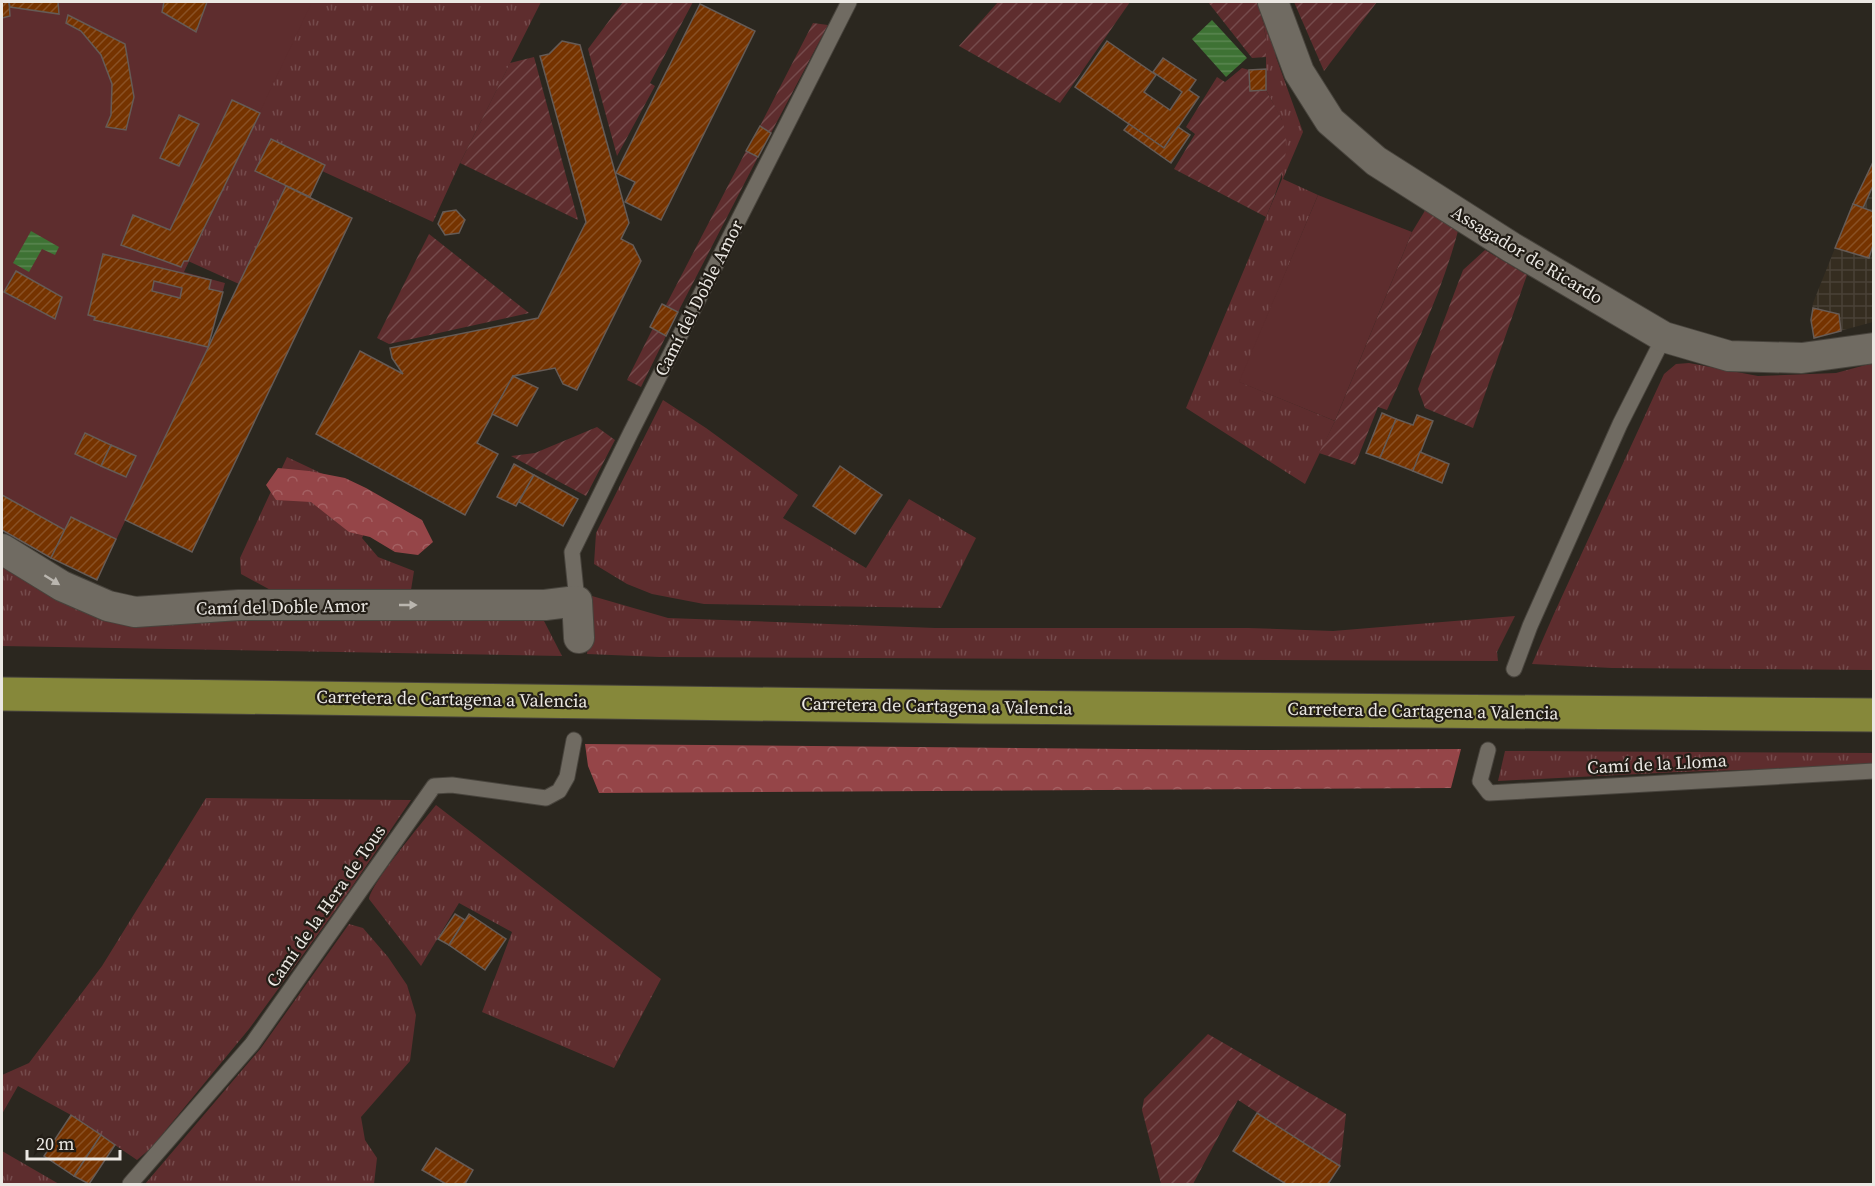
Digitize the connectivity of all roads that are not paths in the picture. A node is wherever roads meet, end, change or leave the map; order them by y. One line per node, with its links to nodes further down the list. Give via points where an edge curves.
1 (849, 2): 6 (lane, Camí del Doble Amor, via 572,552)
2 (1273, 2): 3 (street, Assagador de Ricardo, via 1299,72 1330,121 1376,161 1510,247)
3 (1664, 337): 4 (street, Assagador de Ricardo, via 1730,356 1802,358); 8 (lane, via 1620,424)
4 (1874, 348)
5 (2, 549): 6 (street, Camí del Doble Amor, one-way to 6, via 62,586 108,606 135,612 239,605)
6 (577, 601): 7 (street, Camí del Doble Amor)
7 (579, 638)
8 (1514, 669)
9 (2, 694): 10 (highway, Carretera de Cartagena a Valencia)
10 (1874, 715)
11 (574, 740): 14 (lane, Camí de la Hera de Tous, via 567,777 559,790 546,798 434,786 252,1044)
12 (1488, 750): 13 (lane, Camí de la Lloma, via 1480,781 1489,793)
13 (1874, 771)
14 (130, 1185)

